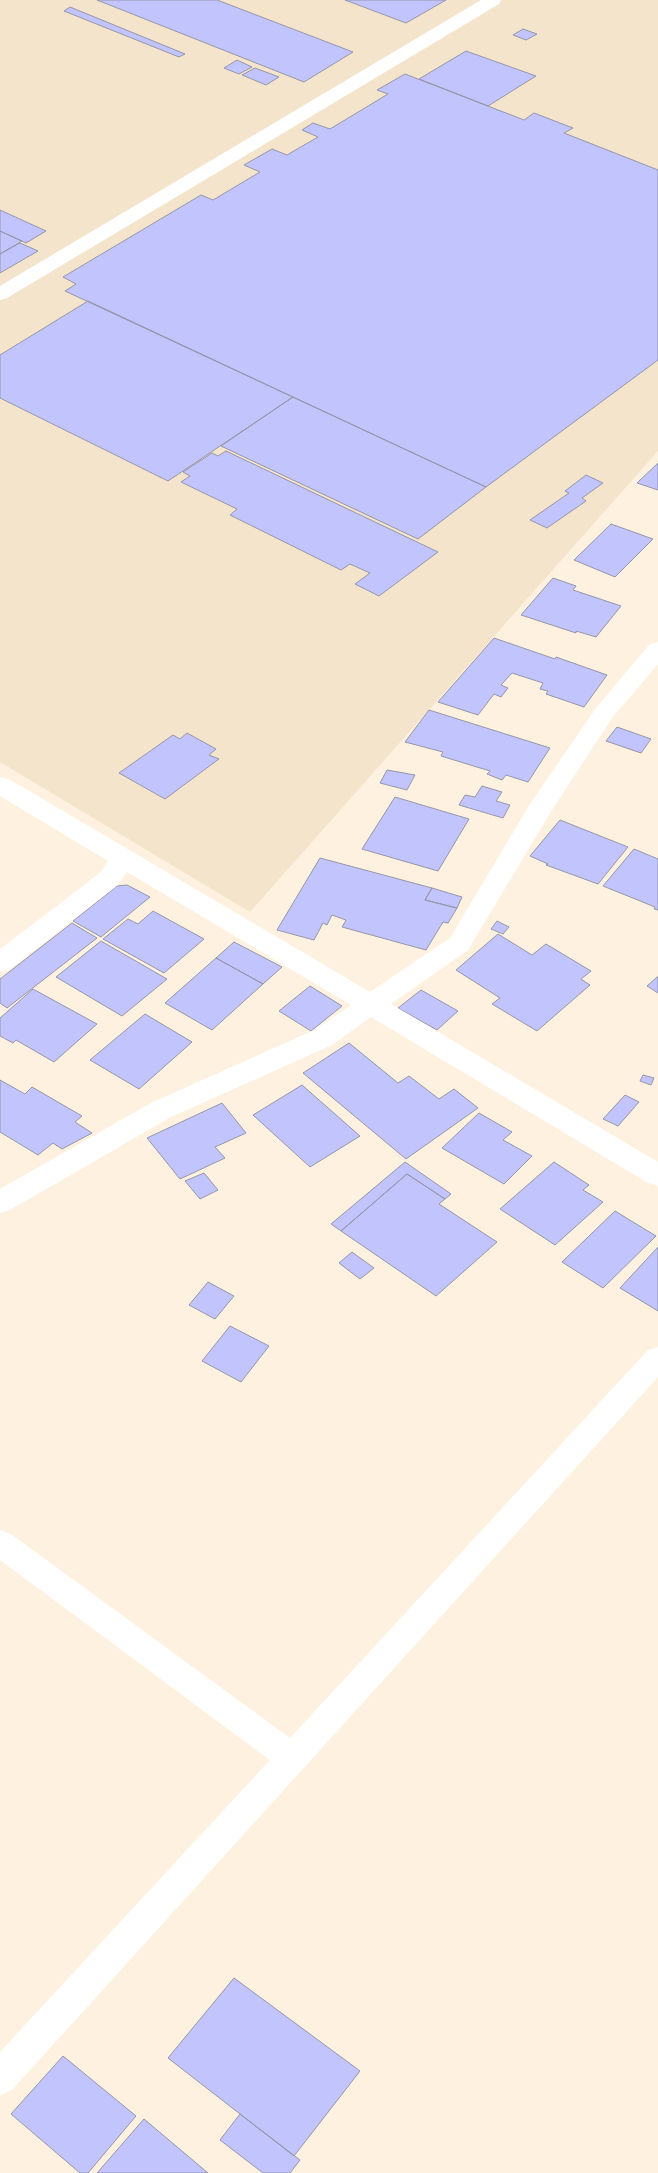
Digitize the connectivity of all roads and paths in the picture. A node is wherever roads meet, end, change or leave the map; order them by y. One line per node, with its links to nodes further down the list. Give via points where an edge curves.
1 (493, 0): 2 (lane)
2 (0, 294)
3 (658, 649): 7 (street, via 604,712 539,810 460,944)
4 (0, 785): 5 (street)
5 (122, 860): 6 (street, via 109,880); 7 (street)
6 (0, 964)
7 (370, 1004): 8 (street); 9 (street, via 322,1038 161,1110)
8 (658, 1176)
9 (0, 1202)
10 (658, 1358): 12 (lane)
11 (0, 1544): 12 (lane)
12 (293, 1758): 13 (lane)
13 (0, 2078)

